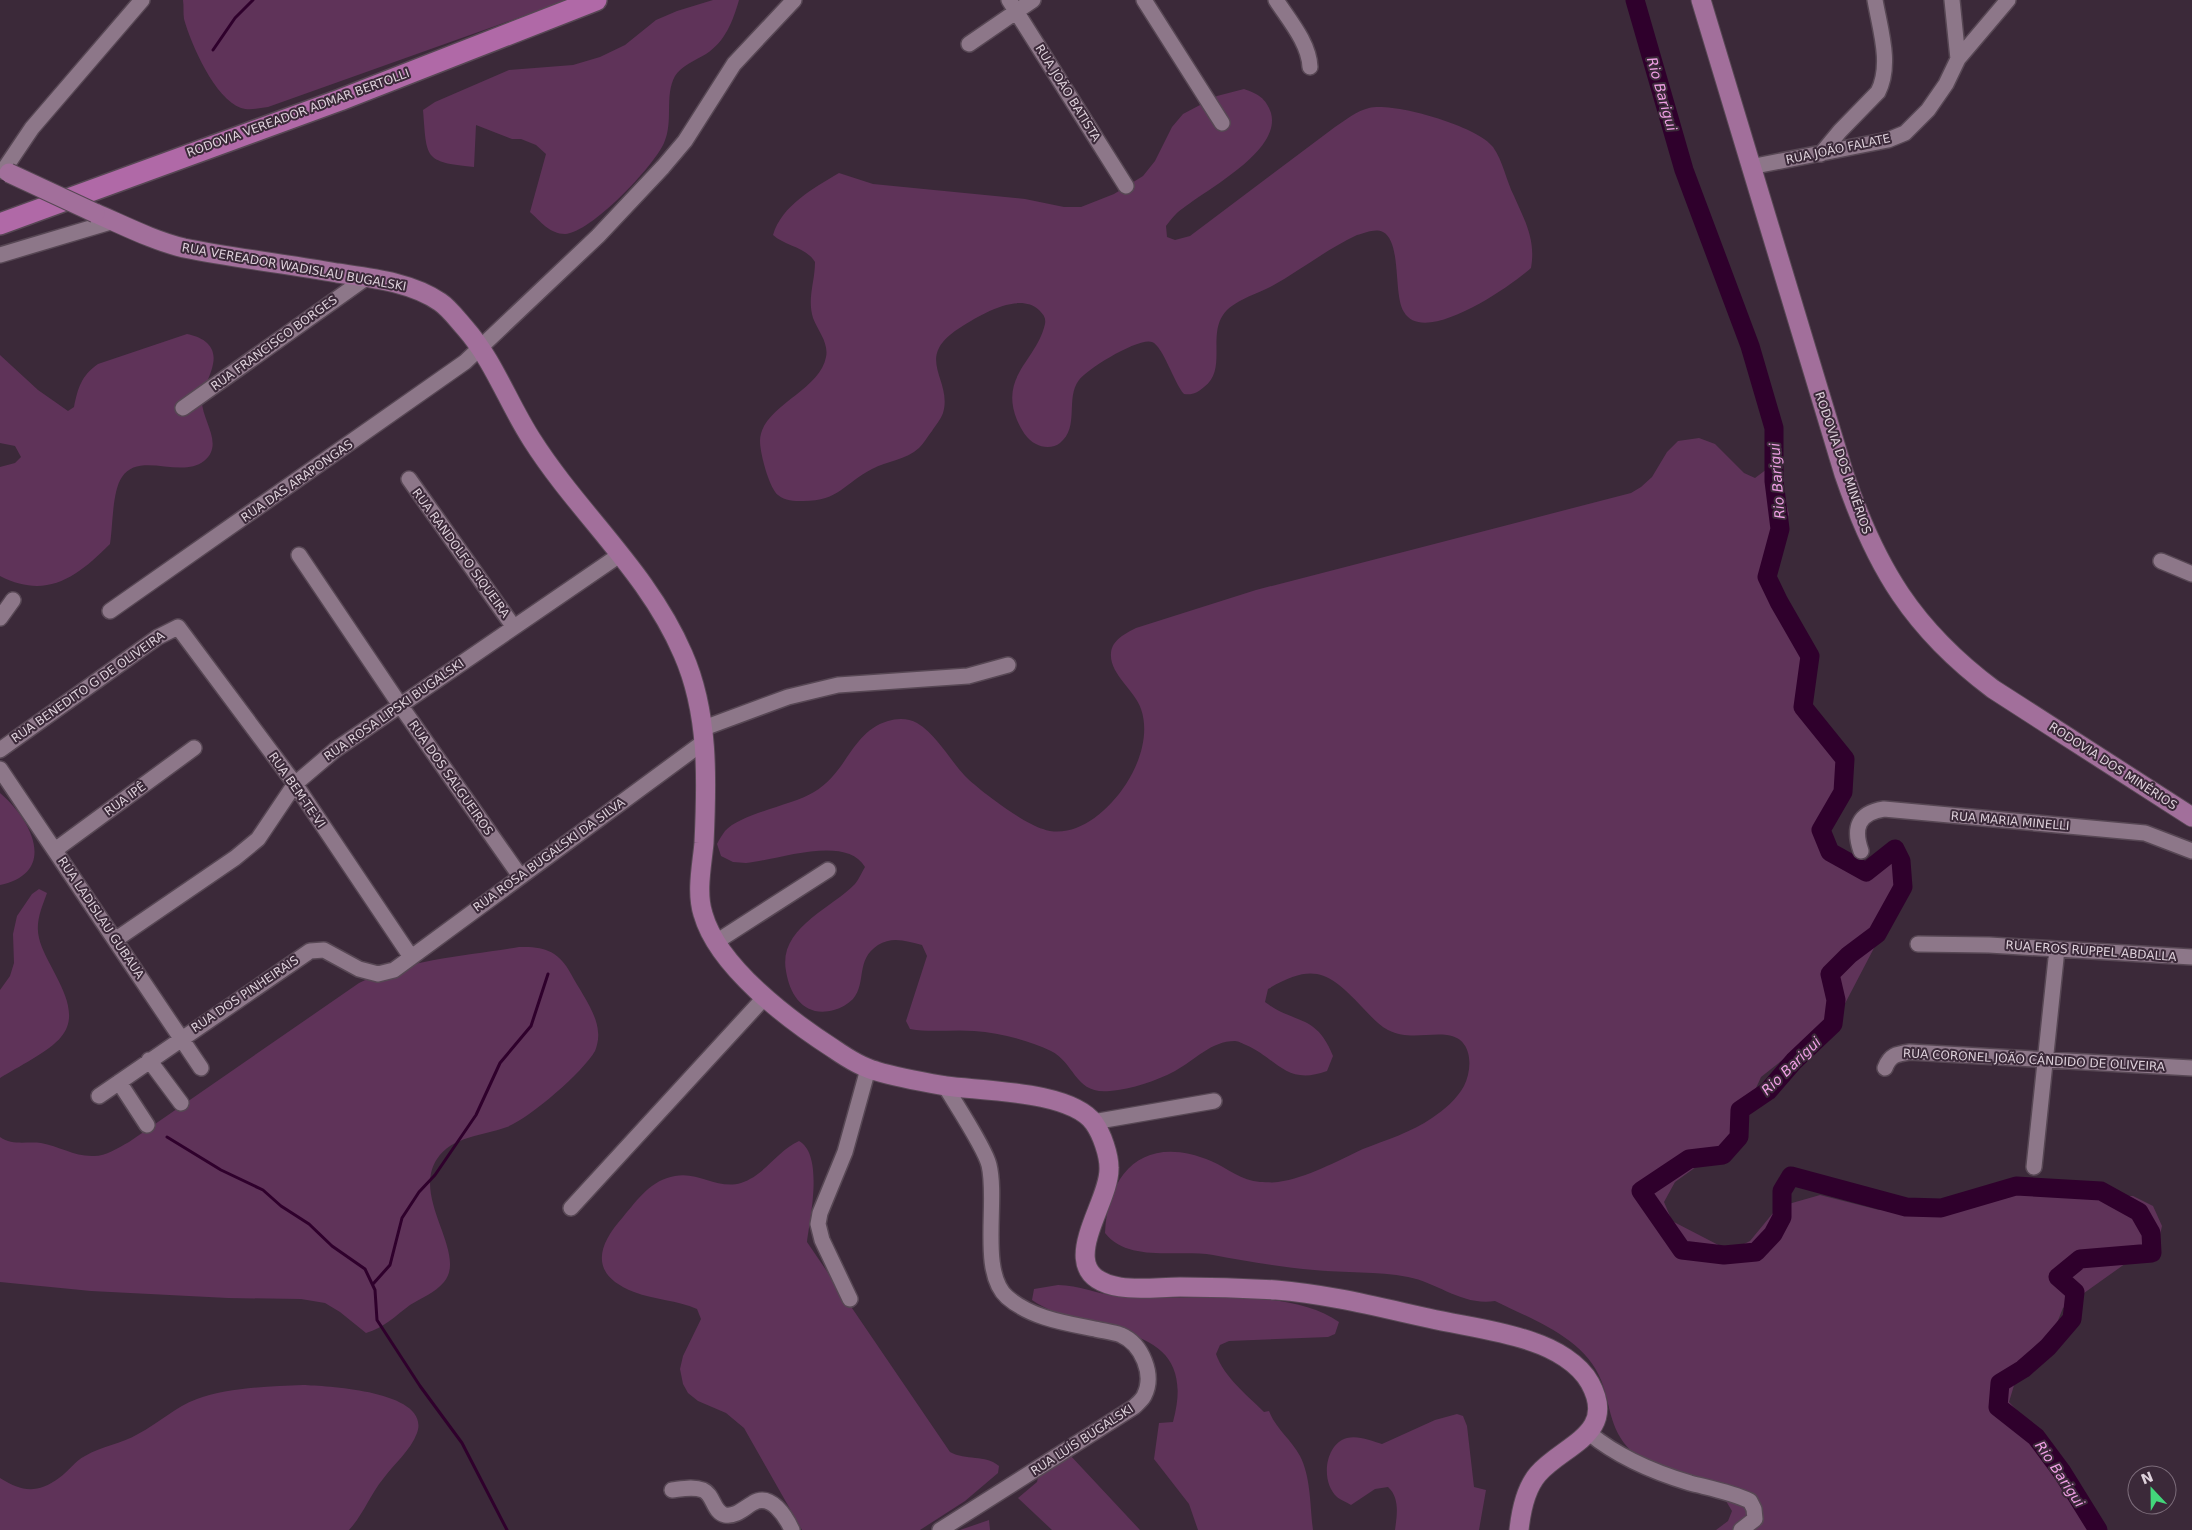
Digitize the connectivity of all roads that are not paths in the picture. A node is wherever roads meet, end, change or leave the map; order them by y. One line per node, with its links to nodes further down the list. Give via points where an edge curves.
1 (142, 0): 18 (street, via 32,128)
2 (596, 0): 21 (highway, RODOVIA VEREADOR ADMAR BERTOLLI, via 340,100)
3 (794, 0): 24 (street, RUA DAS ARAPONGAS, via 734,64 685,141 663,167 598,236)
4 (1033, 0): 11 (street)
5 (1144, 0): 15 (street)
6 (1276, 0): 14 (street, via 1301,39 1310,58)
7 (1701, 0): 17 (main road, RODOVIA DOS MINÉRIOS)
8 (1875, 0): 16 (street, via 1885,62 1882,85)
9 (1952, 0): 13 (street)
10 (2008, 0): 13 (street, RUA JOÃO FALATE)
11 (1013, 5): 12 (street); 19 (street, RUA JOÃO BATISTA)
12 (969, 44)
13 (1958, 59): 16 (street, RUA JOÃO FALATE, via 1938,97 1905,133 1888,140)
14 (1310, 67)
15 (1222, 123)
16 (1821, 154): 17 (street, RUA JOÃO FALATE)
17 (1750, 167): 43 (main road, RODOVIA DOS MINÉRIOS, via 1857,514 1899,594 1943,648 1967,670)
18 (4, 171): 20 (main road, RUA VEREADOR WADISLAU BUGALSKI, bridge)
19 (1126, 186)
20 (114, 221): 22 (street); 23 (main road, RUA VEREADOR WADISLAU BUGALSKI, via 177,246)
21 (0, 224)
22 (0, 255)
23 (366, 278): 24 (main road, RUA VEREADOR WADISLAU BUGALSKI, via 412,288 443,303); 25 (street, RUA FRANCISCO BORGES)
24 (480, 346): 27 (main road, RUA VEREADOR WADISLAU BUGALSKI, via 534,443); 32 (street, RUA DAS ARAPONGAS, via 448,376)
25 (183, 408)
26 (409, 479): 34 (street, RUA RANDOLFO SIQUEIRA)
27 (621, 554): 34 (street, RUA ROSA LIPSKI BUGALSKI); 38 (main road, RUA VEREADOR WADISLAU BUGALSKI, via 659,606 686,659)
28 (298, 556): 37 (street, RUA DOS SALGUEIROS)
29 (2162, 562): 30 (street)
30 (2192, 574)
31 (12, 600): 33 (street)
32 (110, 612)
33 (0, 618)
34 (513, 626): 37 (street, RUA ROSA LIPSKI BUGALSKI)
35 (178, 627): 40 (street, RUA BENEDITO G DE OLIVEIRA, via 158,637); 42 (street, RUA BEM-TE-VI)
36 (1008, 665): 38 (street, RUA ROSA BUGALSKI DA SILVA, via 968,676 838,685 788,697)
37 (400, 705): 42 (street, RUA ROSA LIPSKI BUGALSKI, via 335,750); 48 (street, RUA DOS SALGUEIROS)
38 (704, 735): 48 (street, RUA ROSA BUGALSKI DA SILVA); 50 (main road, RUA VEREADOR WADISLAU BUGALSKI, via 705,817 700,898 703,914)
39 (194, 748): 44 (street, RUA IPÊ)
40 (0, 750)
41 (0, 769): 44 (street, RUA LADISLAU GUBAUA)
42 (294, 784): 49 (street, RUA ROSA LIPSKI BUGALSKI, via 258,839); 53 (street, RUA BEM-TE-VI)
43 (2192, 817)
44 (55, 850): 49 (street, RUA LADISLAU GUBAUA)
45 (1861, 851): 46 (street, RUA MARIA MINELLI, via 1857,830 1862,819 1870,811 1884,809 2145,833)
46 (2192, 851)
47 (828, 870): 50 (street)
48 (520, 876): 53 (street, RUA ROSA BUGALSKI DA SILVA)
49 (116, 940): 57 (street, RUA LADISLAU GUBAUA)
50 (716, 942): 56 (main road, RUA VEREADOR WADISLAU BUGALSKI)
51 (1918, 944): 52 (street, RUA EROS RUPPEL ABDALLA)
52 (2057, 949): 54 (street, RUA EROS RUPPEL ABDALLA); 58 (street)
53 (411, 957): 55 (street, RUA ROSA BUGALSKI DA SILVA)
54 (2192, 957)
55 (394, 970): 57 (street, RUA DOS PINHEIRAIS, via 378,974 360,969 324,950 310,951)
56 (764, 998): 63 (main road, RUA VEREADOR WADISLAU BUGALSKI, via 831,1048); 72 (street)
57 (181, 1038): 59 (street, RUA DOS PINHEIRAIS); 60 (street, RUA LADISLAU GUBAUA)
58 (2045, 1058): 61 (street, RUA CORONEL JOÃO CÂNDIDO DE OLIVEIRA, via 1910,1052 1895,1054); 62 (street, RUA CORONEL JOÃO CÂNDIDO DE OLIVEIRA); 71 (street)
59 (149, 1060): 64 (street, RUA DOS PINHEIRAIS); 68 (street)
60 (201, 1068)
61 (1884, 1068)
62 (2192, 1068)
63 (868, 1069): 65 (main road, RUA VEREADOR WADISLAU BUGALSKI); 73 (street, via 845,1152 818,1224 822,1240)
64 (119, 1082): 66 (street, RUA DOS PINHEIRAIS); 70 (street)
65 (945, 1086): 69 (main road, RUA VEREADOR WADISLAU BUGALSKI, via 1040,1097 1064,1104); 77 (street, RUA LUÍS BUGALSKI, via 989,1163 994,1192 992,1259 995,1280 1006,1296 1030,1312 1122,1335 1140,1350 1149,1379 1144,1396 1134,1407)
66 (99, 1096)
67 (1214, 1101): 69 (street)
68 (180, 1103)
69 (1093, 1122): 74 (main road, via 1110,1162 1109,1177 1084,1253 1089,1270 1100,1281 1122,1287 1272,1290 1344,1300 1536,1342 1577,1365 1588,1379 1596,1397 1598,1415)
70 (147, 1125)
71 (2034, 1166)
72 (571, 1208)
73 (850, 1299)
74 (1589, 1433): 78 (main road, via 1541,1470 1531,1484); 79 (street, via 1632,1462 1750,1501 1755,1519)
75 (672, 1490): 76 (street, via 702,1490 709,1495 718,1512 726,1515 739,1513 755,1501 766,1501 779,1508)
76 (792, 1530)
77 (940, 1530)
78 (1519, 1530)
79 (1741, 1530)

